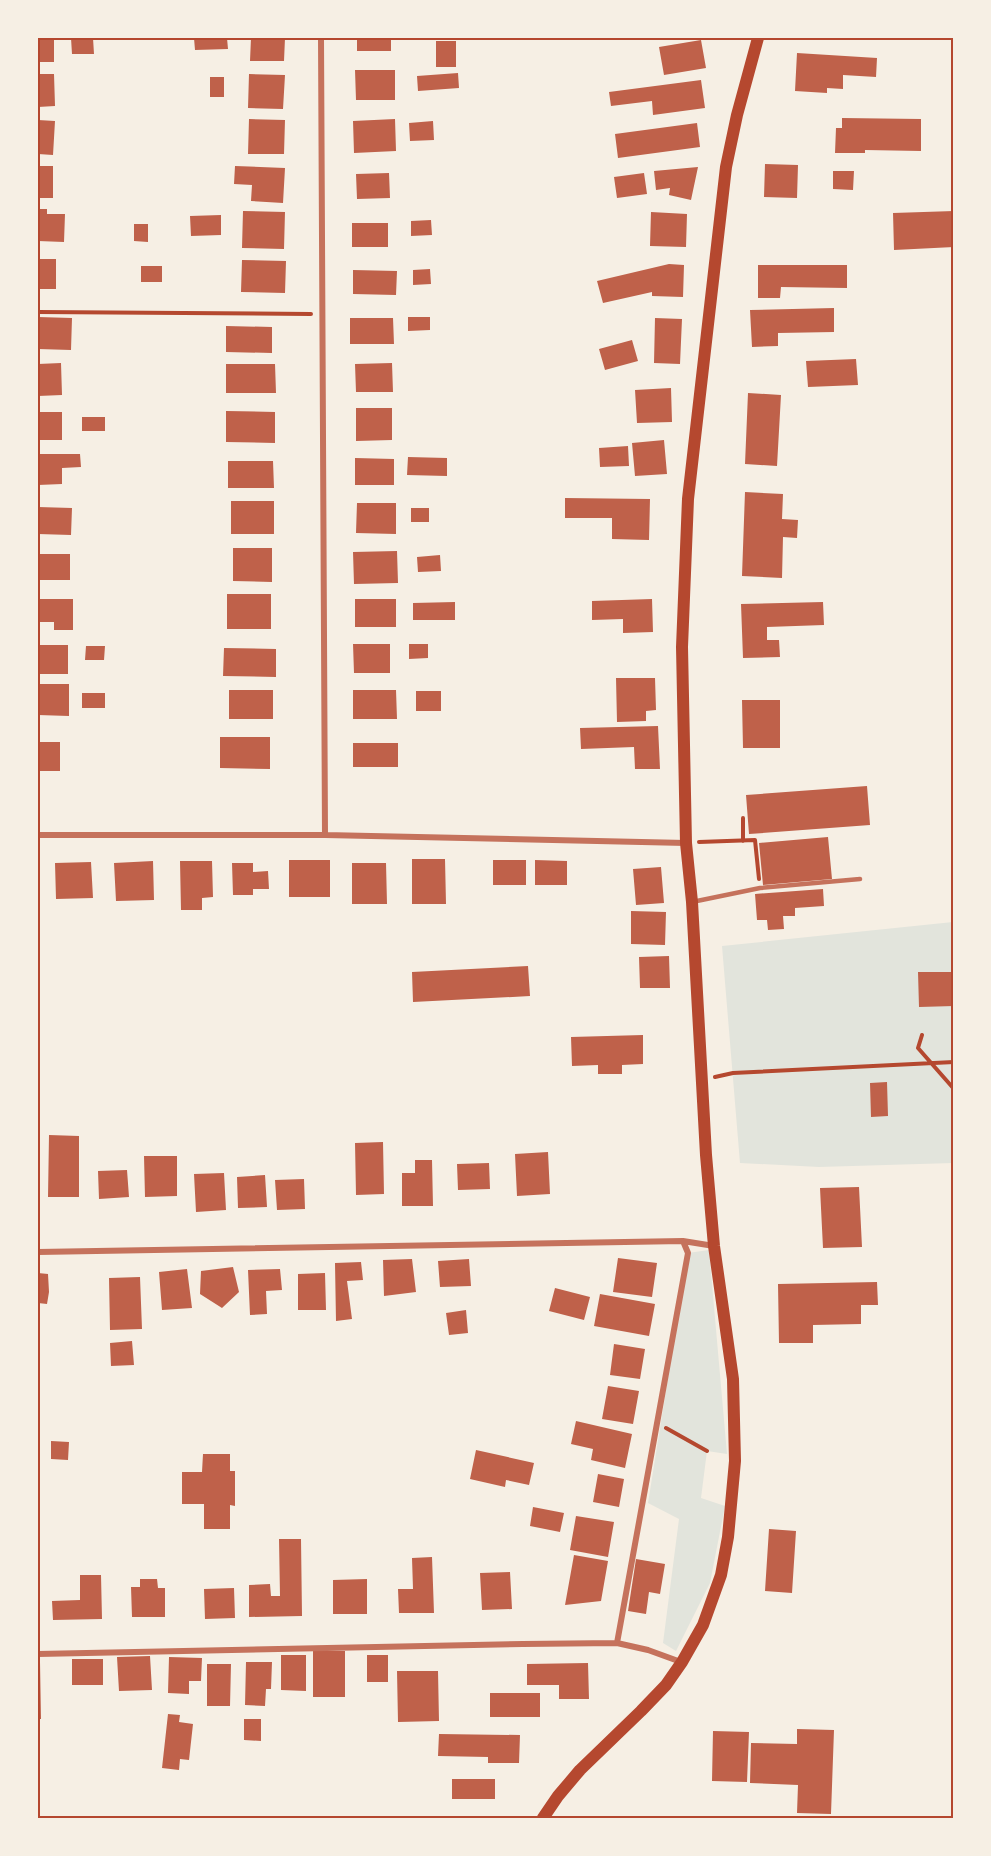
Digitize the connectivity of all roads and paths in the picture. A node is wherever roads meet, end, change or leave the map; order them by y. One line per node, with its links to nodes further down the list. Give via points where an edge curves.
1 (321, 38): 4 (street)
2 (758, 38): 9 (main road, via 726,167 688,499 682,647)
3 (38, 312): 4 (path)
4 (321, 314): 7 (street)
5 (742, 818): 8 (path)
6 (38, 835): 7 (street)
7 (325, 835): 9 (street)
8 (743, 841): 9 (path); 11 (path, via 755,840)
9 (687, 843): 12 (main road)
10 (860, 879): 11 (lane)
11 (760, 888): 12 (lane)
12 (692, 902): 19 (main road)
13 (922, 1035): 14 (path, via 918,1048)
14 (931, 1062): 15 (path); 16 (path); 17 (path)
15 (954, 1062)
16 (733, 1073)
17 (954, 1089)
18 (683, 1241): 19 (street); 20 (street); 21 (street, via 688,1253)
19 (714, 1246): 25 (main road, via 733,1379 735,1461 721,1575 703,1625)
20 (38, 1252)
21 (657, 1423): 22 (path); 23 (street)
22 (707, 1451)
23 (617, 1644): 24 (street); 25 (street)
24 (38, 1654)
25 (682, 1662): 26 (main road, via 641,1711 579,1770)
26 (543, 1818)

